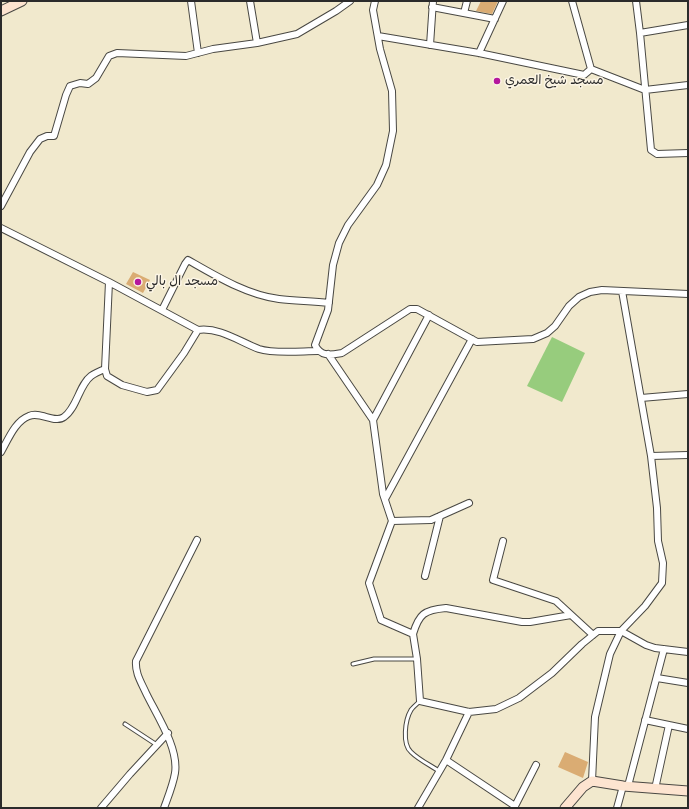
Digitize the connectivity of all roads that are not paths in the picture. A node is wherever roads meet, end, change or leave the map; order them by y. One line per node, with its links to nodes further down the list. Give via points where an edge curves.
1 (22, 1): 11 (main road)
2 (191, 1): 19 (street)
3 (250, 1): 17 (street)
4 (350, 1): 17 (street, via 297,34)
5 (374, 1): 16 (street, via 373,10)
6 (467, 1): 12 (street)
7 (503, 1): 13 (street)
8 (572, 1): 21 (street)
9 (636, 1): 15 (street)
10 (432, 4): 12 (street); 18 (street)
11 (1, 11)
12 (464, 13): 13 (street)
13 (495, 19): 20 (street)
14 (688, 25): 15 (street)
15 (640, 33): 23 (street)
16 (378, 36): 18 (street); 31 (street, via 392,91 393,131 386,165 376,186 348,225 339,243)
17 (257, 43): 19 (street)
18 (430, 45): 20 (street)
19 (198, 53): 25 (street, via 186,56 117,53 109,56 96,78 88,84 70,86 54,136 40,139 30,152)
20 (479, 53): 21 (street, via 584,75)
21 (591, 70): 23 (street)
22 (688, 85): 23 (street)
23 (645, 90): 24 (street, via 651,150 657,154)
24 (688, 153)
25 (1, 206)
26 (1, 228): 27 (street)
27 (109, 282): 32 (street); 38 (street)
28 (622, 291): 29 (street); 35 (street, via 596,291 579,298 569,306 555,326 540,338 477,342); 40 (street)
29 (687, 294): 30 (street)
30 (688, 301)
31 (329, 303): 32 (street, via 278,299 253,292 217,277 188,260); 36 (street, via 315,345)
32 (162, 310): 34 (street)
33 (429, 315): 35 (street); 37 (street, via 417,309 410,309 342,354); 41 (street)
34 (198, 330): 36 (street, via 207,329 261,350); 38 (street, via 157,390 147,392 122,385 107,376)
35 (472, 339): 45 (street)
36 (318, 351): 37 (street)
37 (328, 354): 41 (street)
38 (105, 369): 42 (street, via 90,377 65,417 59,420 36,414 29,416 16,426)
39 (688, 394): 40 (street)
40 (641, 398): 44 (street)
41 (373, 420): 45 (street)
42 (1, 452)
43 (688, 455): 44 (street)
44 (651, 456): 53 (street, via 658,541 664,563 662,583 645,606)
45 (385, 499): 48 (street)
46 (470, 503): 47 (street)
47 (440, 516): 48 (street, via 431,520); 51 (street)
48 (392, 521): 54 (street, via 369,583 381,620)
49 (197, 540): 68 (street, via 136,661 139,680)
50 (503, 541): 52 (street, via 493,580 556,601)
51 (425, 576)
52 (571, 615): 54 (street, via 522,622 446,608 434,609 421,616); 55 (street)
53 (621, 631): 55 (street, via 598,631); 56 (street, via 646,645); 73 (street, via 610,654 595,717)
54 (413, 634): 58 (street)
55 (593, 635): 63 (street, via 552,673 519,698 496,709)
56 (664, 649): 57 (street); 60 (street)
57 (688, 652)
58 (417, 659): 59 (lane, via 374,659); 62 (street)
59 (353, 664)
60 (657, 678): 61 (street); 64 (street)
61 (688, 683)
62 (420, 701): 63 (street); 72 (lane, via 411,710 406,725 409,751)
63 (469, 712): 70 (street)
64 (645, 720): 66 (street); 74 (street)
65 (125, 724): 69 (lane)
66 (669, 725): 67 (street); 75 (street)
67 (688, 729)
68 (168, 733): 69 (street); 79 (street, via 175,760 175,772)
69 (157, 745): 78 (street)
70 (446, 760): 72 (street); 77 (street)
71 (536, 765): 77 (street)
72 (439, 771): 80 (street)
73 (592, 781): 74 (main road); 81 (main road, via 583,787)
74 (626, 786): 75 (main road); 82 (street)
75 (656, 789): 76 (main road)
76 (688, 791)
77 (515, 807)
78 (101, 808)
79 (164, 808)
80 (418, 808)
81 (566, 808)
82 (617, 808)

